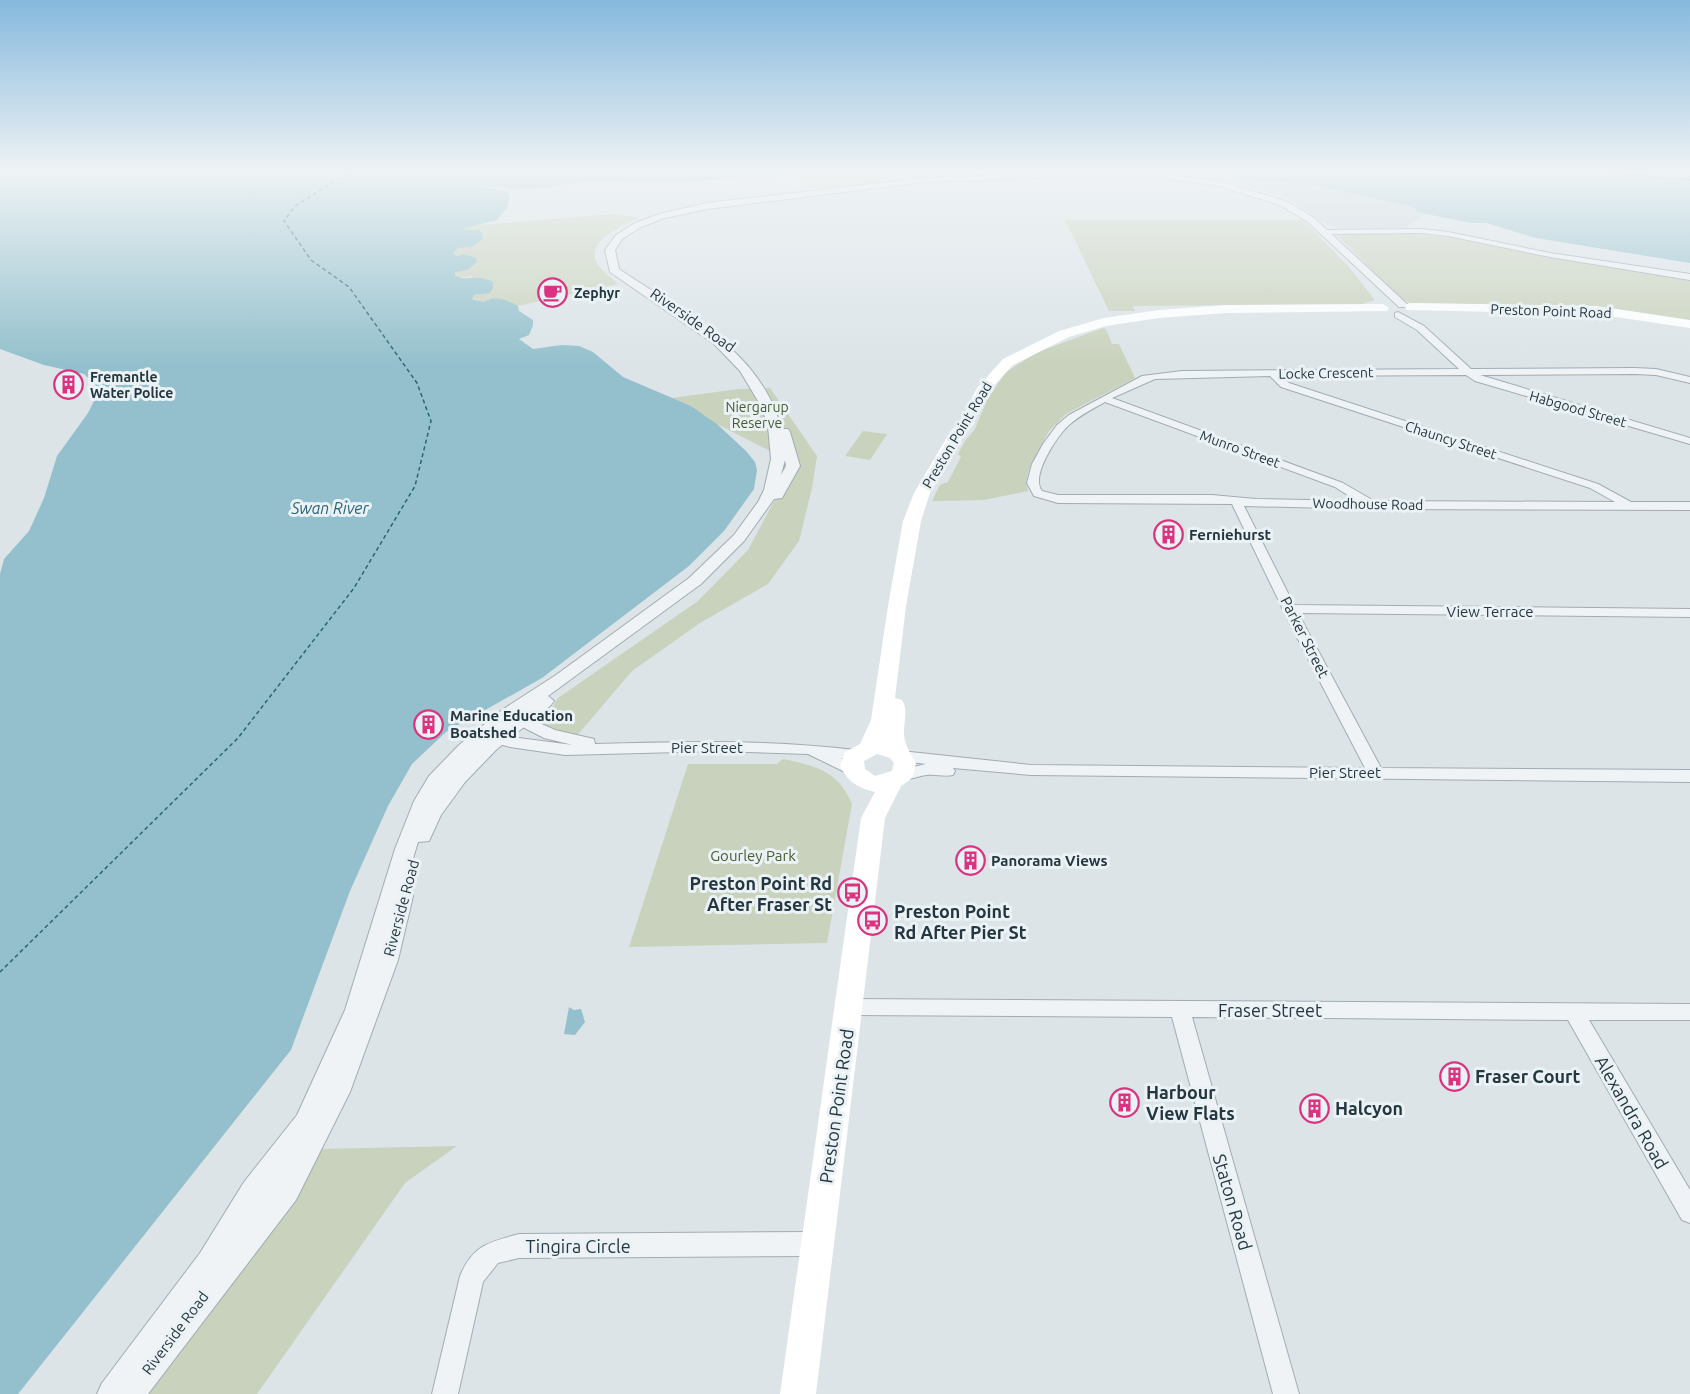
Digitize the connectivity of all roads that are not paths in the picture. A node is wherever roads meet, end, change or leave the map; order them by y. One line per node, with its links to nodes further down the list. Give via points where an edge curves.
1 (623, 235): 4 (street, via 610,250)
2 (1327, 235): 6 (street)
3 (1459, 235): 5 (street, via 1550,255)
4 (614, 267): 20 (street, Riverside Road, via 718,342 746,369 774,426 778,459 775,478 765,503 739,538 696,581); 20 (street, Riverside Road, via 717,334 752,366 772,396 793,466 759,526 699,585)
5 (1690, 277)
6 (1400, 310): 7 (main road, Preston Point Road, via 1592,313); 8 (street); 23 (main road, Preston Point Road, via 1266,308 1134,316 1064,334 1008,362 984,388 967,424 958,432 919,500 897,606 882,720); 24 (main road, Preston Point Road, via 1259,311 1137,319 1072,336 1006,371 941,474 927,506 906,607 893,721)
7 (1690, 325)
8 (1468, 372): 9 (street, Locke Crescent); 10 (street, Locke Crescent, via 1635,371); 12 (street, Habgood Street, via 1489,383)
9 (1273, 374): 11 (street, Locke Crescent, via 1147,378); 16 (street, Chauncy Street, via 1285,385 1594,486)
10 (1690, 380)
11 (1105, 399): 13 (street, Locke Crescent, via 1066,422 1047,443 1032,476 1034,489); 15 (street, Munro Street, via 1339,485)
12 (1690, 441)
13 (1046, 497): 14 (street, Woodhouse Road)
14 (1236, 501): 15 (street, Woodhouse Road); 18 (street, Parker Street)
15 (1372, 505): 16 (street, Woodhouse Road)
16 (1630, 505): 17 (street, Woodhouse Road)
17 (1690, 506)
18 (1290, 609): 19 (street, View Terrace); 25 (street, Parker Street)
19 (1690, 612)
20 (515, 717): 21 (street, Riverside Road); 22 (street, Pier Street, via 550,734)
21 (491, 736): 22 (street, Pier Street, via 565,750); 34 (street, Riverside Road, via 448,766 424,801 393,882 357,1010 306,1123 254,1191 210,1263); 35 (street, Riverside Road, via 442,796 426,826 404,886 387,960 364,1023 337,1092 290,1183)
22 (605, 747): 23 (street, Pier Street, via 808,749)
23 (861, 764): 24 (main road); 24 (main road, via 884,748); 27 (main road, Preston Point Road)
24 (898, 766): 25 (street, Pier Street, via 978,773 1000,769); 27 (main road, Preston Point Road)
25 (1375, 772): 26 (street, Pier Street)
26 (1690, 776)
27 (873, 818): 28 (main road, Preston Point Road)
28 (849, 1007): 29 (street, Fraser Street); 33 (main road, Preston Point Road)
29 (1180, 1009): 30 (street, Fraser Street); 38 (street, Staton Road)
30 (1573, 1011): 31 (street, Fraser Street); 32 (street, Alexandra Road)
31 (1690, 1012)
32 (1690, 1212)
33 (818, 1244): 36 (street, Tingira Circle, via 519,1246 491,1252 472,1276); 37 (main road, Preston Point Road)
34 (113, 1394)
35 (129, 1394)
36 (445, 1394)
37 (798, 1394)
38 (1286, 1394)

